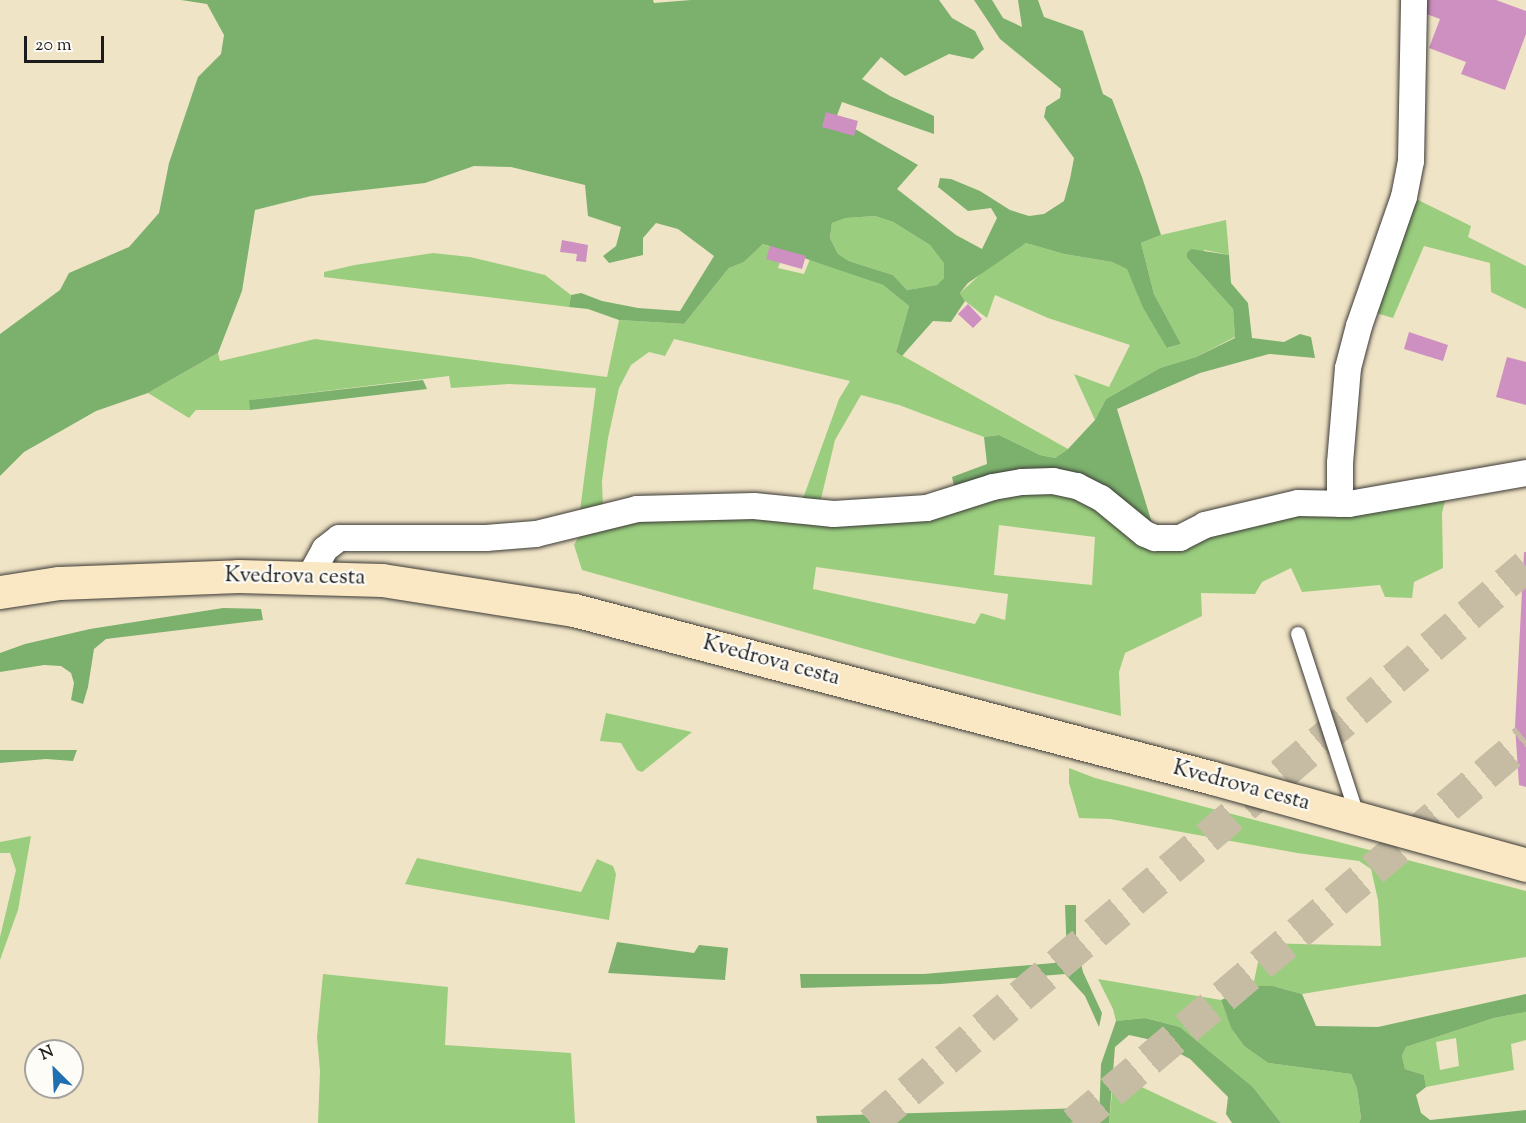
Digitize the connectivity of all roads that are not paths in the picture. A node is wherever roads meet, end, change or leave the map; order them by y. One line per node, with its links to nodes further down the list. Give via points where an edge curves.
1 (1414, 0): 3 (street, via 1411,161 1404,197 1348,368)
2 (1526, 473): 3 (street)
3 (1340, 504): 4 (street, via 1298,503 1247,513 1205,525 1180,538 1145,534 1101,498 1077,486 1053,481 993,487 927,508 834,514 754,506 637,509 536,534 339,538 325,549)
4 (309, 578): 5 (street, Kvedrova cesta, via 238,576 58,583); 7 (street, Kvedrova cesta, via 382,580 573,610)
5 (0, 592)
6 (1298, 634): 7 (lane)
7 (1359, 820): 8 (street, Kvedrova cesta)
8 (1526, 865)

